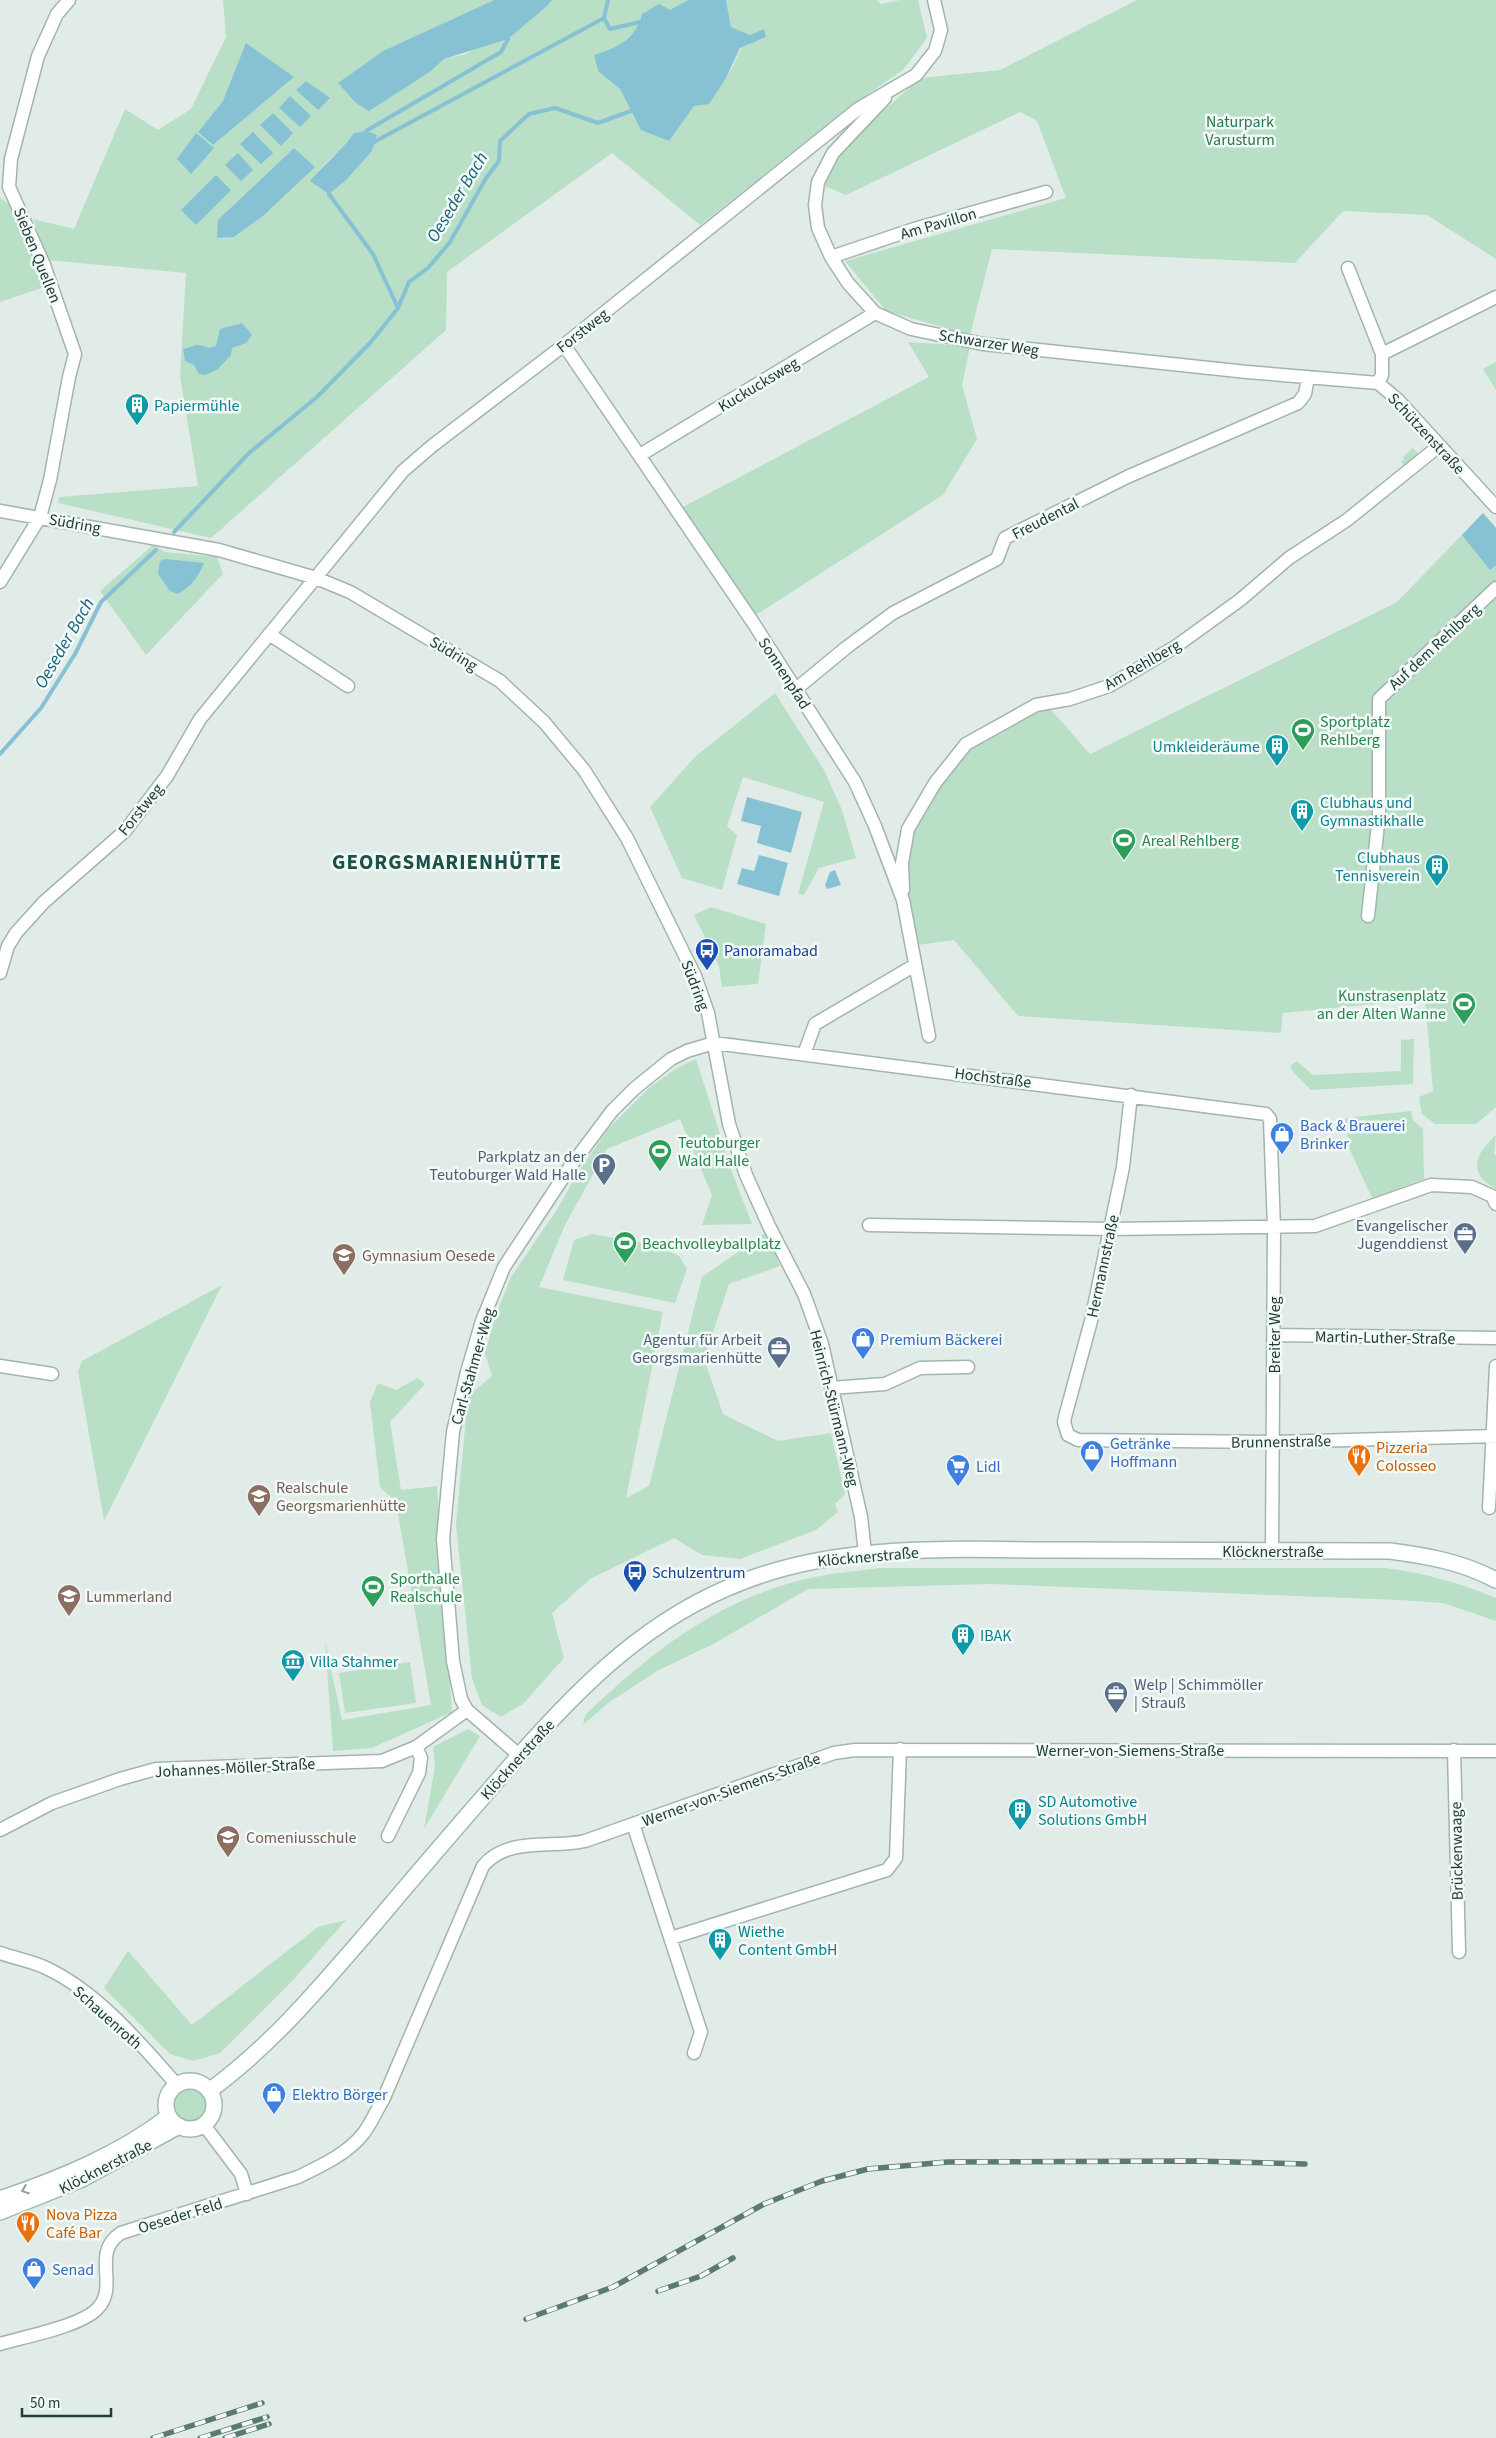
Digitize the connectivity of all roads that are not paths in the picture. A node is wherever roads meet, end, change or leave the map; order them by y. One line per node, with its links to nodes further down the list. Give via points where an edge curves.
1 (70, 0): 4 (street, Sieben Quellen, via 57,14 38,56)
2 (934, 0): 3 (street, Forstweg, via 941,30 935,51 916,75)
3 (895, 87): 6 (street, Schwarzer Weg, via 833,153 818,182 815,205 818,228); 10 (street, Forstweg, via 858,109)
4 (4, 185): 18 (street, Sieben Quellen, via 44,266 76,354)
5 (1046, 192): 6 (street, Am Pavillon)
6 (831, 257): 9 (street, Schwarzer Weg, via 848,283)
7 (1348, 268): 11 (street, Schützenstraße)
8 (1496, 297): 11 (street)
9 (875, 313): 12 (street, Schwarzer Weg, via 911,329 983,344); 15 (street, Kuckucksweg)
10 (564, 345): 15 (street, Sonnenpfad); 19 (street, Forstweg, via 403,471)
11 (1382, 354): 13 (street, Schützenstraße, via 1382,376)
12 (1308, 377): 13 (street, Schwarzer Weg); 24 (street, Freudental, via 1305,394 1298,403 1127,477 1005,538 997,559 893,613)
13 (1378, 383): 14 (street, Schützenstraße, via 1398,400)
14 (1439, 446): 16 (street, Schützenstraße); 25 (street, Am Rehlberg, via 1347,520 1290,558 1240,600 1175,647 1109,686 1070,699 1036,705 966,744 935,783 908,829 902,863)
15 (640, 455): 24 (street, Sonnenpfad)
16 (1496, 507)
17 (0, 511): 18 (street, Südring)
18 (40, 517): 19 (street, Südring, via 219,550); 20 (street)
19 (316, 578): 22 (street, Forstweg); 30 (street, Südring, via 350,592 500,681 544,722 584,770 627,838 694,976 708,1013)
20 (0, 582)
21 (1496, 588): 26 (street, Auf dem Rehlberg, via 1379,699 1379,815)
22 (269, 634): 23 (street); 28 (street, Forstweg, via 200,719 167,776 125,831 44,902 16,933 8,946)
23 (348, 686)
24 (796, 689): 25 (street, Sonnenpfad, via 855,782)
25 (903, 900): 27 (street, Sonnenpfad)
26 (1368, 916)
27 (916, 965): 29 (street, Sonnenpfad); 31 (street, via 815,1024)
28 (0, 973)
29 (929, 1036)
30 (714, 1043): 31 (street, Hochstraße); 44 (street, Heinrich-Stürmann-Weg, via 729,1124 746,1175 804,1294 822,1344); 52 (street, Carl-Stahmer-Weg, via 671,1059 612,1111 570,1167 504,1267 482,1322 453,1432 443,1539 453,1661)
31 (804, 1054): 32 (street, Hochstraße)
32 (1131, 1095): 33 (street, Hochstraße, via 1266,1114); 37 (street, Hermannstraße, via 1123,1167)
33 (1270, 1119): 36 (street, Breiter Weg)
34 (1496, 1204): 36 (street, via 1492,1196 1472,1187 1431,1185 1315,1226)
35 (869, 1225): 37 (street)
36 (1274, 1228): 37 (street); 38 (street, Breiter Weg)
37 (1110, 1229): 45 (street, Hermannstraße, via 1091,1321 1065,1416)
38 (1274, 1335): 39 (street, Martin-Luther-Straße); 47 (street, Breiter Weg)
39 (1496, 1338)
40 (0, 1366): 43 (street)
41 (1496, 1366): 46 (street)
42 (968, 1367): 44 (street, via 920,1368 885,1384)
43 (52, 1374)
44 (831, 1388): 50 (street, Heinrich-Stürmann-Weg, via 861,1517)
45 (1068, 1434): 47 (street, Brunnenstraße, via 1078,1440)
46 (1495, 1436): 47 (street, Brunnenstraße); 48 (street)
47 (1274, 1442): 49 (street, Breiter Weg)
48 (1489, 1508)
49 (1272, 1550): 50 (main road, Klöcknerstraße, via 928,1550); 51 (main road, Klöcknerstraße, via 1390,1551 1432,1557 1479,1571)
50 (865, 1553): 57 (main road, Klöcknerstraße, via 809,1561 776,1570 734,1585 679,1612 648,1631 604,1667)
51 (1496, 1580)
52 (466, 1710): 53 (street, Johannes-Möller-Straße); 57 (street)
53 (416, 1747): 59 (street, Johannes-Möller-Straße, via 382,1761 156,1769 52,1803); 60 (street, via 421,1758 418,1773)
54 (900, 1749): 55 (street, Werner-von-Siemens-Straße); 58 (street, Werner-von-Siemens-Straße, via 834,1753); 61 (street, via 896,1858 887,1870)
55 (1454, 1750): 56 (street, Werner-von-Siemens-Straße); 62 (street, Brückenwaage)
56 (1496, 1750)
57 (519, 1755): 66 (main road, Klöcknerstraße, via 318,1990 272,2038)
58 (633, 1824): 61 (street); 69 (street, Werner-von-Siemens-Straße, via 570,1844 526,1846 497,1853 489,1859 457,1925 383,2100 363,2134 324,2165)
59 (0, 1830)
60 (388, 1836)
61 (671, 1938): 64 (street, via 701,2032)
62 (1459, 1952)
63 (0, 1953): 65 (street, Schauenroth, via 43,1967 86,1994 124,2028)
64 (694, 2053)
65 (177, 2085): 66 (main road, via 198,2082); 67 (main road, via 166,2105)
66 (210, 2091): 68 (main road, via 213,2112)
67 (174, 2121): 68 (main road, via 190,2129); 70 (main road, Klöcknerstraße, one-way to 70, via 46,2182); 71 (main road, Klöcknerstraße, via 80,2180)
68 (204, 2125): 69 (street, via 241,2174)
69 (247, 2194): 72 (street, Oeseder Feld, via 120,2233 108,2246 106,2294 96,2311 74,2322)
70 (0, 2199)
71 (0, 2212)
72 (0, 2344)

